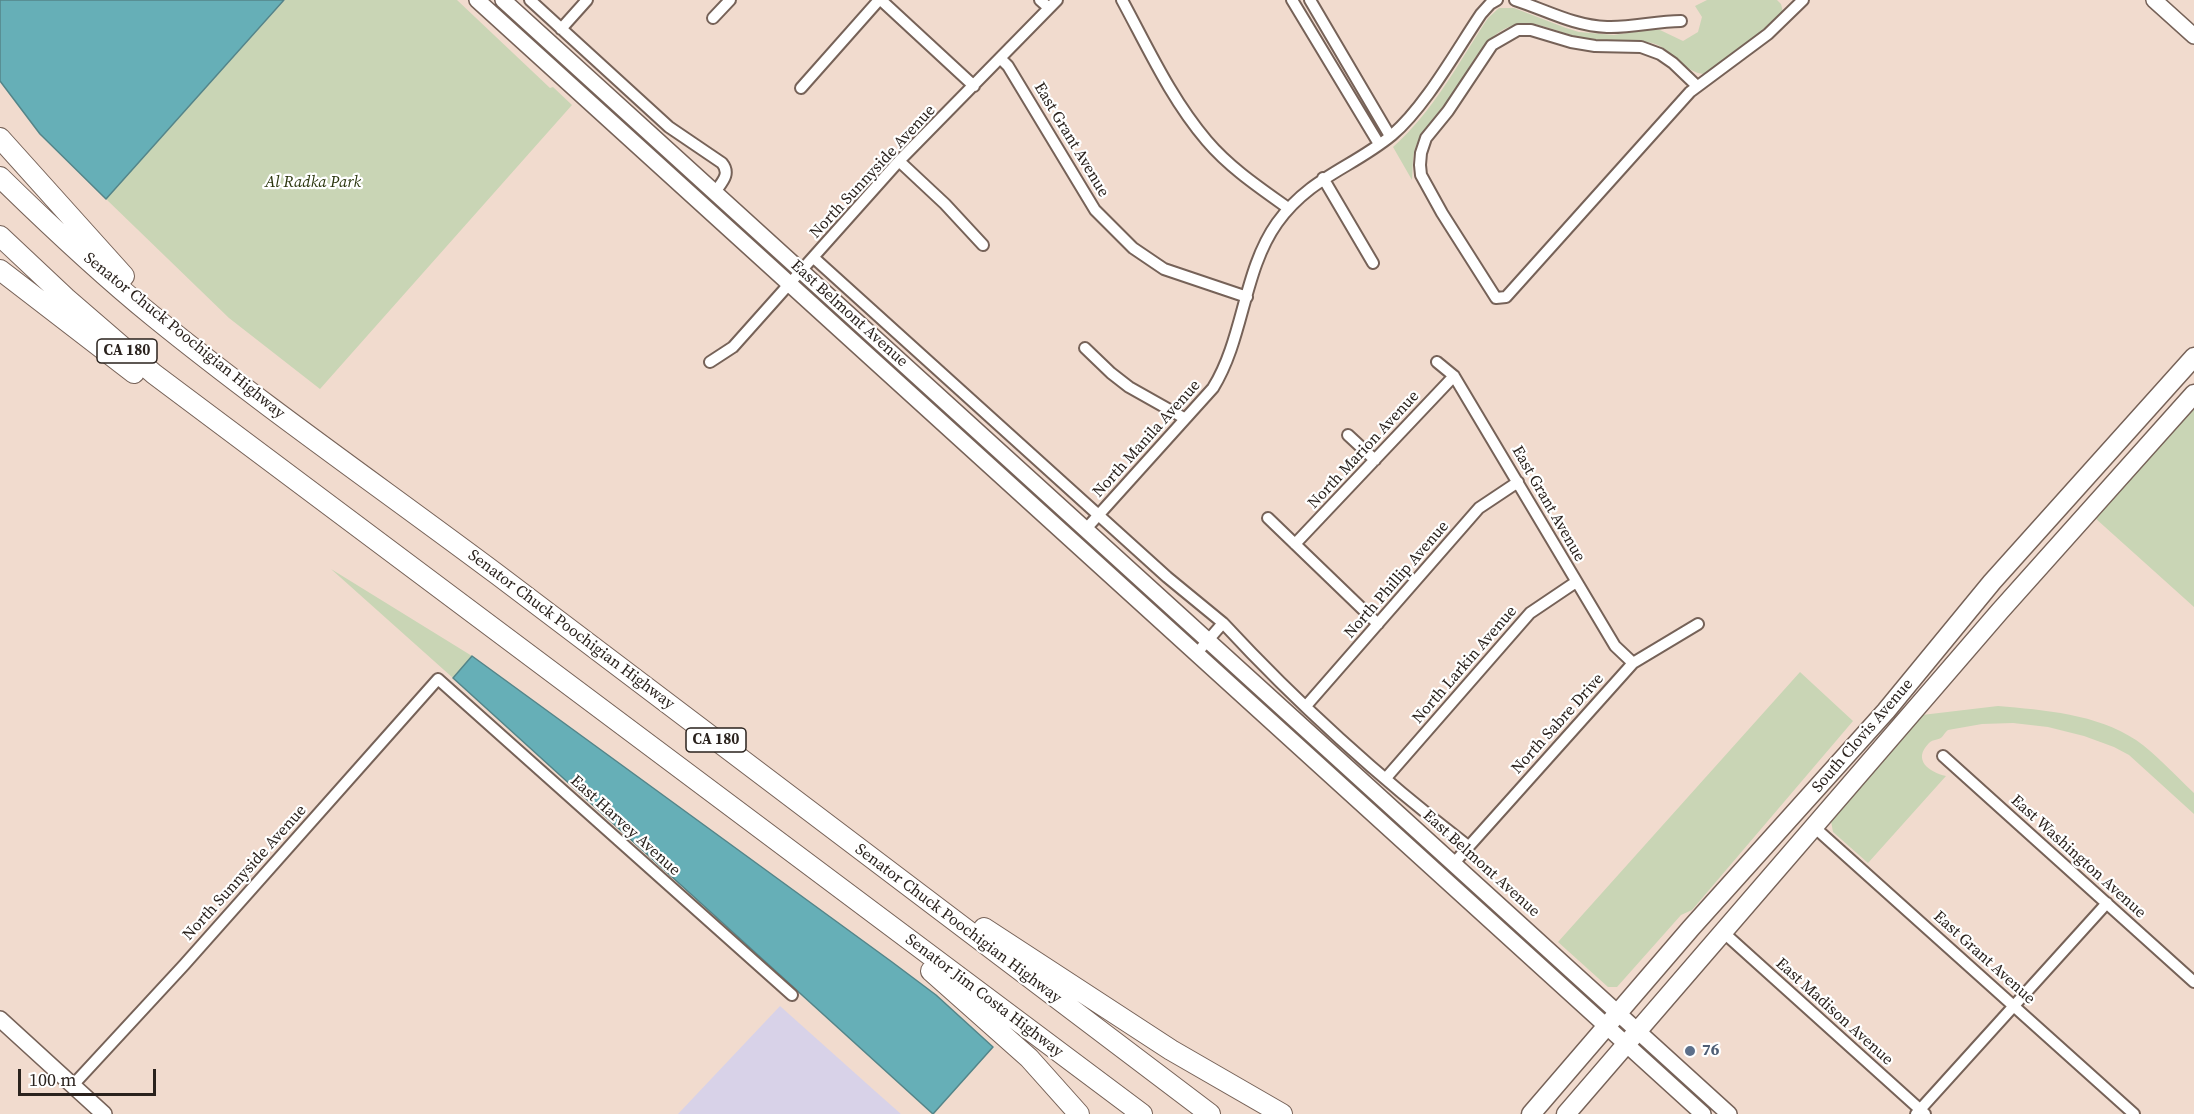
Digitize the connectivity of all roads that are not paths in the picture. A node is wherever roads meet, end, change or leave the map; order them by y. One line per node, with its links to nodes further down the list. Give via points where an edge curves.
1 (477, 0): 21 (street, East Belmont Avenue)
2 (503, 0): 25 (street, East Belmont Avenue)
3 (530, 0): 18 (street)
4 (587, 0): 18 (street)
5 (730, 0): 16 (street)
6 (880, 0): 22 (street); 24 (street)
7 (1040, 0): 15 (street)
8 (1122, 0): 33 (street, via 1174,97 1208,142 1250,181)
9 (1292, 0): 28 (street)
10 (1310, 0): 26 (street)
11 (1497, 0): 26 (street, North Manila Avenue, via 1481,14 1422,100)
12 (1515, 0): 17 (street, via 1569,21 1608,27)
13 (2154, 0): 19 (street)
14 (1797, 2): 23 (street, via 1768,34)
15 (1053, 4): 20 (street, North Sunnyside Avenue)
16 (713, 18)
17 (1681, 21)
18 (561, 29): 32 (street, via 669,127 722,163 726,175)
19 (2194, 36)
20 (1000, 58): 22 (street, North Sunnyside Avenue); 41 (street, East Grant Avenue, via 1095,210 1133,248 1164,269)
21 (549, 65): 25 (street, via 559,63 608,107); 40 (street, East Belmont Avenue)
22 (974, 86): 29 (street, North Sunnyside Avenue)
23 (1697, 87): 23 (street, via 1506,297 1496,298 1442,213 1419,165 1426,138 1492,45 1518,30 1531,30 1595,46 1641,47 1673,63)
24 (801, 88)
25 (641, 125): 32 (street, East Belmont Avenue)
26 (1390, 136): 28 (street, North Manila Avenue)
27 (0, 138): 43 (highway, via 111,262)
28 (1378, 144): 31 (street, North Manila Avenue)
29 (899, 162): 35 (street); 36 (street, North Sunnyside Avenue)
30 (0, 177): 43 (highway, Senator Chuck Poochigian Highway / CA 180, via 90,261)
31 (1323, 178): 33 (street, North Manila Avenue); 37 (street)
32 (715, 192): 39 (street, East Belmont Avenue)
33 (1288, 208): 41 (street, North Manila Avenue, via 1266,242)
34 (0, 236): 51 (highway, CA 180, via 154,374)
35 (983, 245)
36 (814, 258): 39 (street, North Sunnyside Avenue); 55 (street, East Belmont Avenue)
37 (1373, 263)
38 (0, 270): 51 (highway, via 181,407)
39 (801, 272): 40 (street, North Sunnyside Avenue); 57 (street, East Belmont Avenue)
40 (790, 285): 44 (street, North Sunnyside Avenue, via 733,347); 64 (street, East Belmont Avenue)
41 (1247, 297): 49 (street, North Manila Avenue, via 1220,377)
42 (1085, 348): 49 (street, via 1129,387)
43 (200, 353): 73 (highway, Senator Chuck Poochigian Highway / CA 180)
44 (710, 362)
45 (1437, 362): 47 (street, East Grant Avenue)
46 (2193, 364): 53 (main road, via 2146,431); 69 (main road, South Clovis Avenue, via 1992,582)
47 (1454, 376): 52 (street, North Marion Avenue); 54 (street, East Grant Avenue)
48 (2194, 394): 53 (main road, South Clovis Avenue)
49 (1184, 418): 55 (street, North Manila Avenue)
50 (1348, 435): 52 (street)
51 (262, 455): 76 (highway, CA 180)
52 (1375, 460): 58 (street, North Marion Avenue)
53 (2123, 473): 71 (main road, South Clovis Avenue)
54 (1518, 482): 59 (street, East Grant Avenue); 61 (street, North Phillip Avenue, via 1479,508)
55 (1098, 515): 57 (street, North Manila Avenue); 60 (street, East Belmont Avenue)
56 (1268, 518): 58 (street)
57 (1085, 530): 63 (street, East Belmont Avenue)
58 (1295, 544): 61 (street)
59 (1576, 582): 65 (street, East Grant Avenue, via 1615,646); 70 (street, North Larkin Avenue, via 1530,613)
60 (1224, 623): 63 (street); 67 (street, East Belmont Avenue)
61 (1378, 624): 67 (street, North Phillip Avenue)
62 (1698, 624): 65 (street, North Sabre Drive)
63 (1208, 641): 64 (street); 75 (street, East Belmont Avenue)
64 (1196, 654): 84 (street, East Belmont Avenue)
65 (1633, 663): 74 (street, North Sabre Drive)
66 (438, 680): 81 (street, East Harvey Avenue); 86 (street, North Sunnyside Avenue)
67 (1306, 706): 70 (street, East Belmont Avenue)
68 (1943, 756): 78 (street, East Washington Avenue)
69 (1831, 773): 72 (main road, South Clovis Avenue); 77 (main road, via 1832,788 1783,844)
70 (1386, 778): 74 (street, East Belmont Avenue)
71 (1814, 826): 77 (main road, South Clovis Avenue); 82 (street, East Grant Avenue)
72 (1781, 831): 79 (main road, via 1761,870 1722,914 1719,925); 84 (main road, South Clovis Avenue)
73 (849, 841): 91 (highway, Senator Chuck Poochigian Highway / CA 180); 92 (highway, via 1171,1050)
74 (1468, 846): 75 (street, North Sabre Drive)
75 (1454, 863): 84 (street, East Belmont Avenue)
76 (826, 877): 89 (highway, via 1029,1058); 90 (highway, Senator Jim Costa Highway / CA 180)
77 (1762, 886): 79 (main road, South Clovis Avenue)
78 (2107, 903): 80 (street, East Washington Avenue); 82 (street)
79 (1723, 932): 85 (main road, South Clovis Avenue); 87 (street, East Madison Avenue)
80 (2194, 981)
81 (792, 995)
82 (2015, 1005): 87 (street); 97 (street, East Grant Avenue)
83 (0, 1019): 86 (street)
84 (1612, 1019): 85 (street, East Belmont Avenue); 93 (main road, South Clovis Avenue)
85 (1632, 1038): 94 (main road, South Clovis Avenue); 95 (street, East Belmont Avenue); 96 (street, East Belmont Avenue)
86 (73, 1085): 88 (street)
87 (1921, 1112)
88 (104, 1114)
89 (1079, 1114)
90 (1142, 1114)
91 (1209, 1114)
92 (1282, 1114)
93 (1531, 1114)
94 (1566, 1114)
95 (1703, 1114)
96 (1729, 1114)
97 (2134, 1114)

